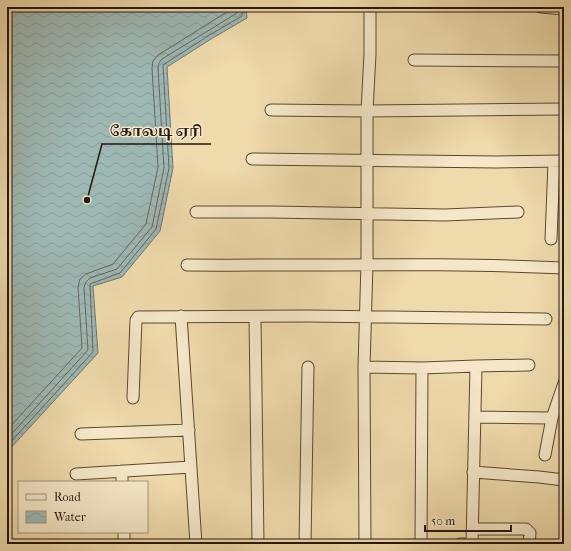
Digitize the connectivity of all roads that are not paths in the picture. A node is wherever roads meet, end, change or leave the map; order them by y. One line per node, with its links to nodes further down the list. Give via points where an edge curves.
1 (370, 7): 8 (street)
2 (540, 7): 3 (street)
3 (564, 9)
4 (414, 60): 5 (street)
5 (564, 61)
6 (564, 109): 8 (street)
7 (271, 110): 8 (street)
8 (367, 111): 10 (street)
9 (252, 159): 10 (street)
10 (367, 161): 11 (street); 14 (street)
11 (559, 161): 15 (street)
12 (196, 212): 14 (street)
13 (518, 212): 14 (street, via 444,215)
14 (367, 214): 16 (street)
15 (551, 239)
16 (367, 263): 17 (street); 18 (street); 21 (street)
17 (187, 265)
18 (564, 268)
19 (182, 316): 20 (street); 29 (street, via 137,317); 32 (street)
20 (255, 317): 21 (street); 44 (street)
21 (366, 317): 22 (street); 24 (street)
22 (546, 319)
23 (528, 365): 25 (street)
24 (364, 366): 27 (street); 46 (street)
25 (476, 366): 27 (street); 30 (street)
26 (308, 367): 45 (street)
27 (422, 368): 47 (street)
28 (564, 383): 31 (street)
29 (133, 398)
30 (475, 416): 31 (street); 36 (street)
31 (552, 418): 34 (street)
32 (189, 430): 33 (street); 35 (street)
33 (81, 434)
34 (545, 455)
35 (191, 467): 38 (street); 43 (street)
36 (474, 472): 39 (street); 40 (street)
37 (76, 474): 38 (street)
38 (122, 477)
39 (564, 480)
40 (472, 529): 49 (street); 50 (street, via 526,529 530,533)
41 (124, 533): 42 (street)
42 (124, 544)
43 (196, 544)
44 (258, 544)
45 (305, 544)
46 (365, 544)
47 (421, 544)
48 (460, 544): 49 (street)
49 (472, 544)
50 (529, 544)

